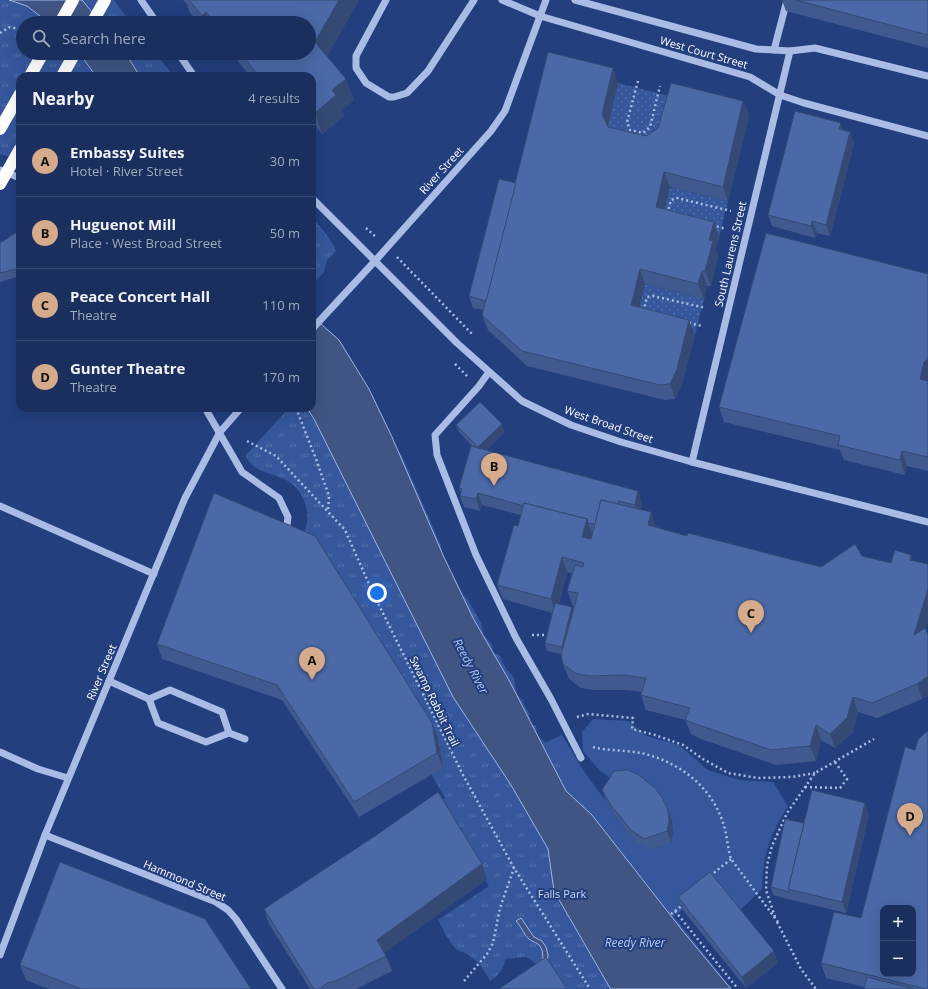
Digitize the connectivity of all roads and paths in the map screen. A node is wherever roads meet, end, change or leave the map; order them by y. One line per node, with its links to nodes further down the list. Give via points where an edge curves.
1 (73, 0): 10 (highway)
2 (106, 0): 11 (highway)
3 (140, 0): 12 (street)
4 (386, 0): 5 (street, via 356,56 356,68 366,83 389,97 407,93 428,71)
5 (474, 0)
6 (502, 0): 13 (street, West Court Street)
7 (546, 0): 13 (street, River Street)
8 (575, 0): 16 (street, West Court Street, via 756,49)
9 (787, 0): 16 (street)
10 (64, 16)
11 (96, 16)
12 (152, 16)
13 (540, 16): 27 (street, West Court Street, via 750,77); 41 (street, River Street, via 505,111 491,131)
14 (16, 28): 15 (path, via 10,27)
15 (0, 33)
16 (774, 50): 17 (street, West Court Street)
17 (790, 51): 24 (street, West Court Street, via 815,48); 27 (street, South Laurens Street)
18 (39, 60): 21 (highway, bridge)
19 (71, 60): 22 (highway)
20 (183, 60): 23 (street)
21 (32, 72)
22 (64, 72)
23 (191, 72)
24 (928, 76)
25 (638, 81): 26 (path, via 627,122 630,130 643,133 650,127)
26 (660, 86)
27 (780, 95): 30 (street, West Court Street); 57 (street, South Laurens Street)
28 (16, 101): 29 (highway, bridge)
29 (0, 129)
30 (928, 136)
31 (16, 156): 34 (highway, bridge)
32 (0, 170): 33 (street)
33 (16, 176)
34 (0, 184)
35 (316, 202): 42 (street, West Broad Street)
36 (730, 211): 37 (path, via 677,198 671,200 668,211)
37 (673, 216)
38 (711, 225): 40 (path)
39 (363, 226): 41 (path)
40 (726, 229)
41 (387, 247): 42 (street, River Street); 48 (path)
42 (375, 261): 46 (street, River Street); 50 (street, West Broad Street)
43 (706, 308): 44 (path, via 654,296 647,297 644,309)
44 (649, 313)
45 (687, 322): 47 (path)
46 (316, 326)
47 (702, 326)
48 (474, 336)
49 (454, 362): 51 (path)
50 (489, 372): 51 (street); 57 (street, West Broad Street, via 522,401 571,425)
51 (479, 386): 65 (street, via 435,434 437,455 476,555 516,638)
52 (206, 412): 55 (street)
53 (238, 412): 55 (street, River Street)
54 (298, 412): 59 (path, via 329,496)
55 (220, 432): 61 (street, via 242,472 279,498 288,516); 62 (street, River Street, via 185,498)
56 (247, 441): 59 (path, Swamp Rabbit Trail, via 276,456)
57 (692, 462): 60 (street, West Broad Street)
58 (0, 506): 62 (street)
59 (328, 511): 78 (path, Swamp Rabbit Trail, via 345,530 463,774)
60 (928, 522)
61 (285, 536)
62 (154, 574): 63 (street, River Street)
63 (109, 681): 64 (street); 74 (street, River Street)
64 (149, 699): 66 (street, via 170,690 222,712); 66 (street, via 158,723 206,742)
65 (563, 721): 71 (street); 73 (path, via 588,714 633,718 632,729 683,745 728,773 758,778 792,777)
66 (229, 733): 67 (street)
67 (245, 739)
68 (874, 740): 72 (path)
69 (592, 746): 77 (path, via 653,756 687,774 703,788 714,803 723,822)
70 (0, 752): 74 (street, via 38,770)
71 (582, 758)
72 (835, 762): 73 (path); 75 (path, via 847,779 840,788)
73 (814, 773): 75 (path)
74 (68, 778): 76 (street, River Street)
75 (805, 787): 83 (path, via 784,820 772,846 767,865 766,890)
76 (45, 835): 84 (street, River Street); 86 (street, Hammond Street, via 216,902 236,919)
77 (731, 859): 79 (path); 83 (path)
78 (514, 868): 85 (path, via 500,908 493,943); 87 (path, Swamp Rabbit Trail)
79 (709, 876)
80 (685, 903): 81 (path)
81 (675, 911): 82 (path); 88 (path)
82 (671, 914)
83 (778, 922): 89 (path, via 801,969)
84 (0, 955)
85 (464, 981)
86 (282, 989)
87 (590, 989)
88 (738, 989)
89 (816, 989)

